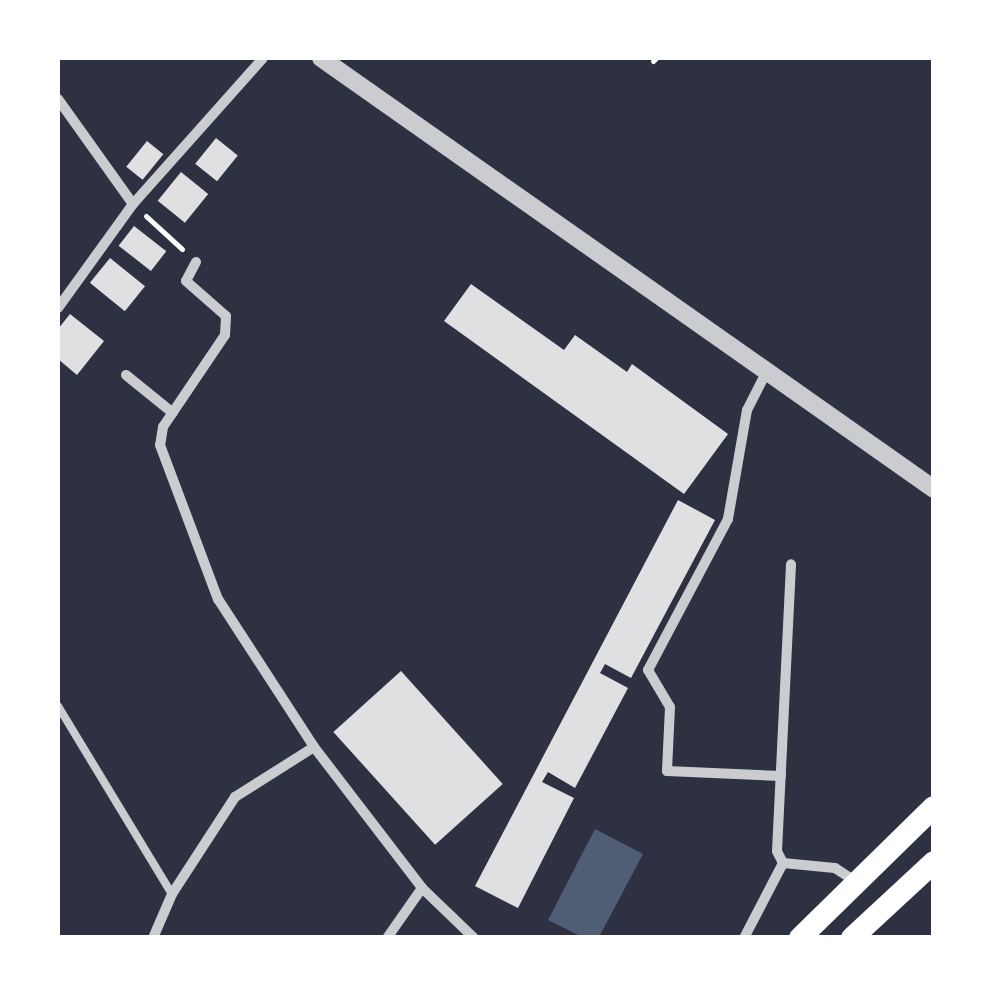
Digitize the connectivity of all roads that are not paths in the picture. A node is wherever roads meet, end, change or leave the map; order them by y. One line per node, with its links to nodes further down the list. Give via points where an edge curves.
1 (262, 58): 4 (street)
2 (321, 58): 7 (street)
3 (58, 99): 4 (street)
4 (132, 204): 6 (street)
5 (196, 262): 9 (street, via 186,280 226,316 225,335)
6 (58, 308)
7 (767, 372): 10 (street); 14 (street, via 747,410 728,518 648,670 670,708 667,771)
8 (126, 375): 9 (street)
9 (173, 414): 13 (street, via 164,427 164,463 218,600)
10 (934, 489)
11 (791, 564): 14 (street)
12 (58, 706): 20 (lane)
13 (314, 747): 19 (street); 20 (street, via 235,797)
14 (781, 776): 16 (street, via 777,851)
15 (934, 807): 18 (main road)
16 (783, 862): 18 (street, via 835,868); 24 (street)
17 (934, 862): 26 (main road)
18 (854, 881): 25 (main road)
19 (422, 888): 22 (street); 23 (street)
20 (172, 894): 21 (street)
21 (153, 938)
22 (387, 938)
23 (474, 938)
24 (744, 938)
25 (800, 938)
26 (852, 938)

